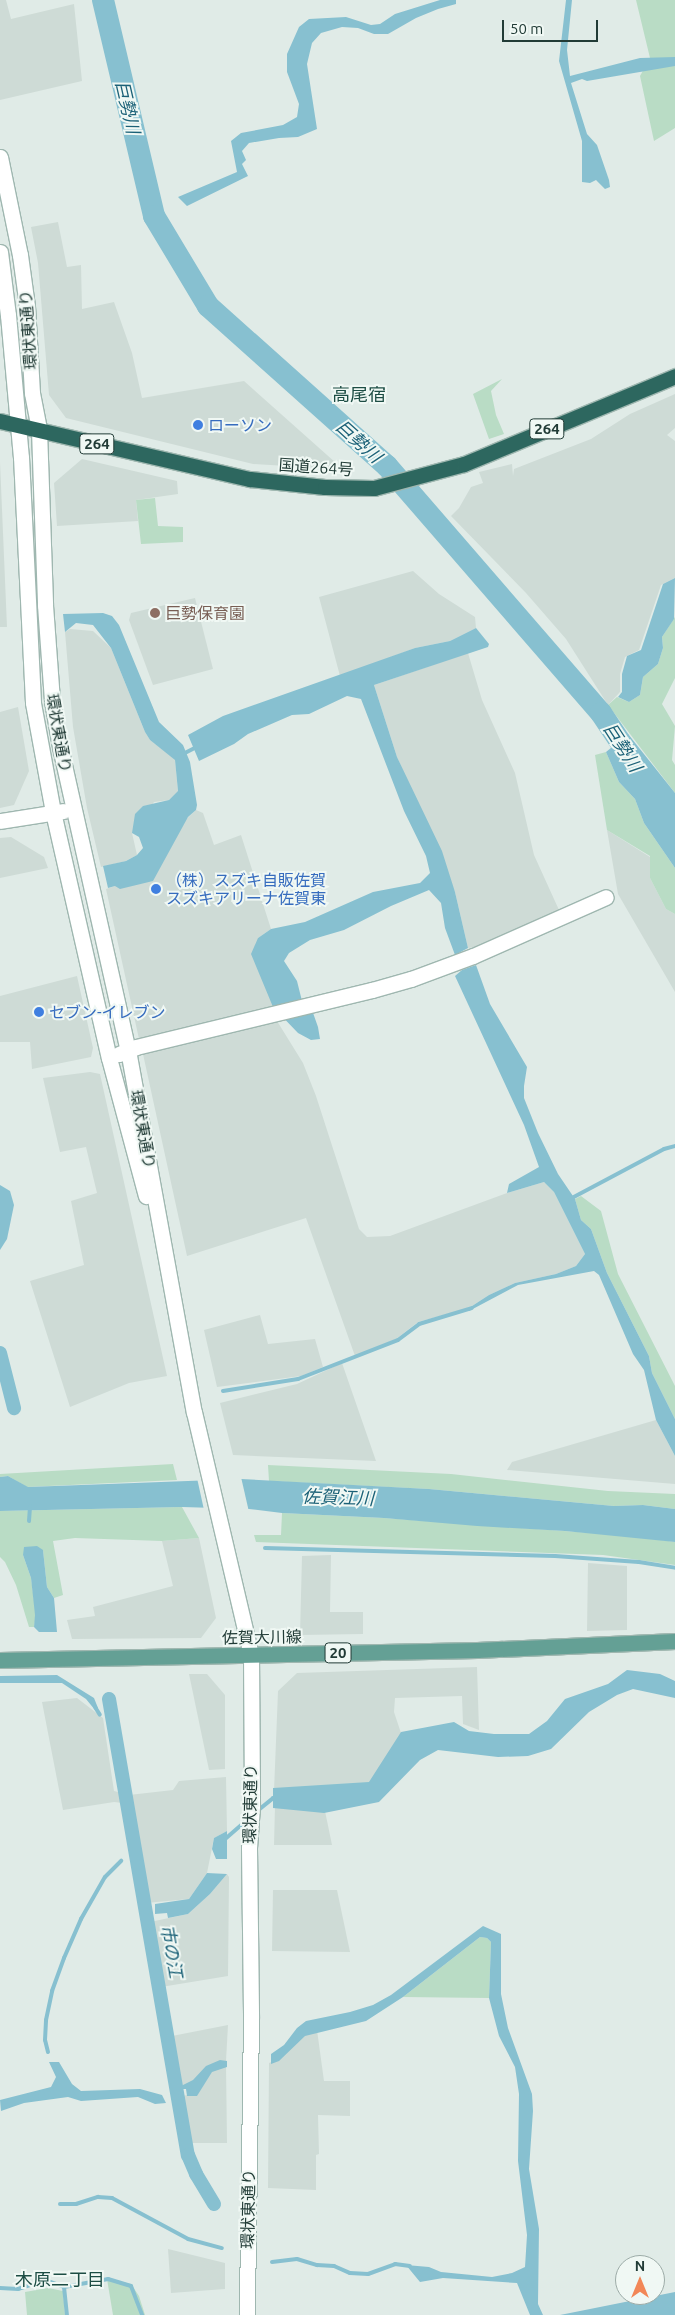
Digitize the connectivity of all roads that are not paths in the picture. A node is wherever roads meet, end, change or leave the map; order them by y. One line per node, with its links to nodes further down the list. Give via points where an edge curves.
1 (0, 157): 6 (main road, 環状東通り, via 28,306 32,393)
2 (0, 252): 5 (main road, 環状東通り)
3 (675, 376): 6 (highway, 国道264号 / 264, via 464,464 381,486 325,487 250,479)
4 (0, 421): 5 (highway, 国道264号 / 264)
5 (17, 424): 6 (highway, 国道264号 / 264); 8 (main road, 環状東通り, via 33,702)
6 (38, 430): 7 (main road, 環状東通り, via 51,692)
7 (74, 809): 8 (main road); 11 (main road, 環状東通り)
8 (53, 812): 9 (main road); 12 (main road, 環状東通り)
9 (0, 821)
10 (606, 897): 11 (main road, via 456,963 372,990)
11 (128, 1050): 12 (main road); 13 (main road, 環状東通り)
12 (109, 1058): 13 (main road, 環状東通り)
13 (174, 1301): 15 (main road, 環状東通り, via 204,1454)
14 (675, 1641): 15 (main road, 佐賀大川線 / 20)
15 (250, 1655): 16 (main road, 佐賀大川線 / 20); 17 (main road, 環状東通り, via 252,1806)
16 (0, 1660)
17 (247, 2315)

